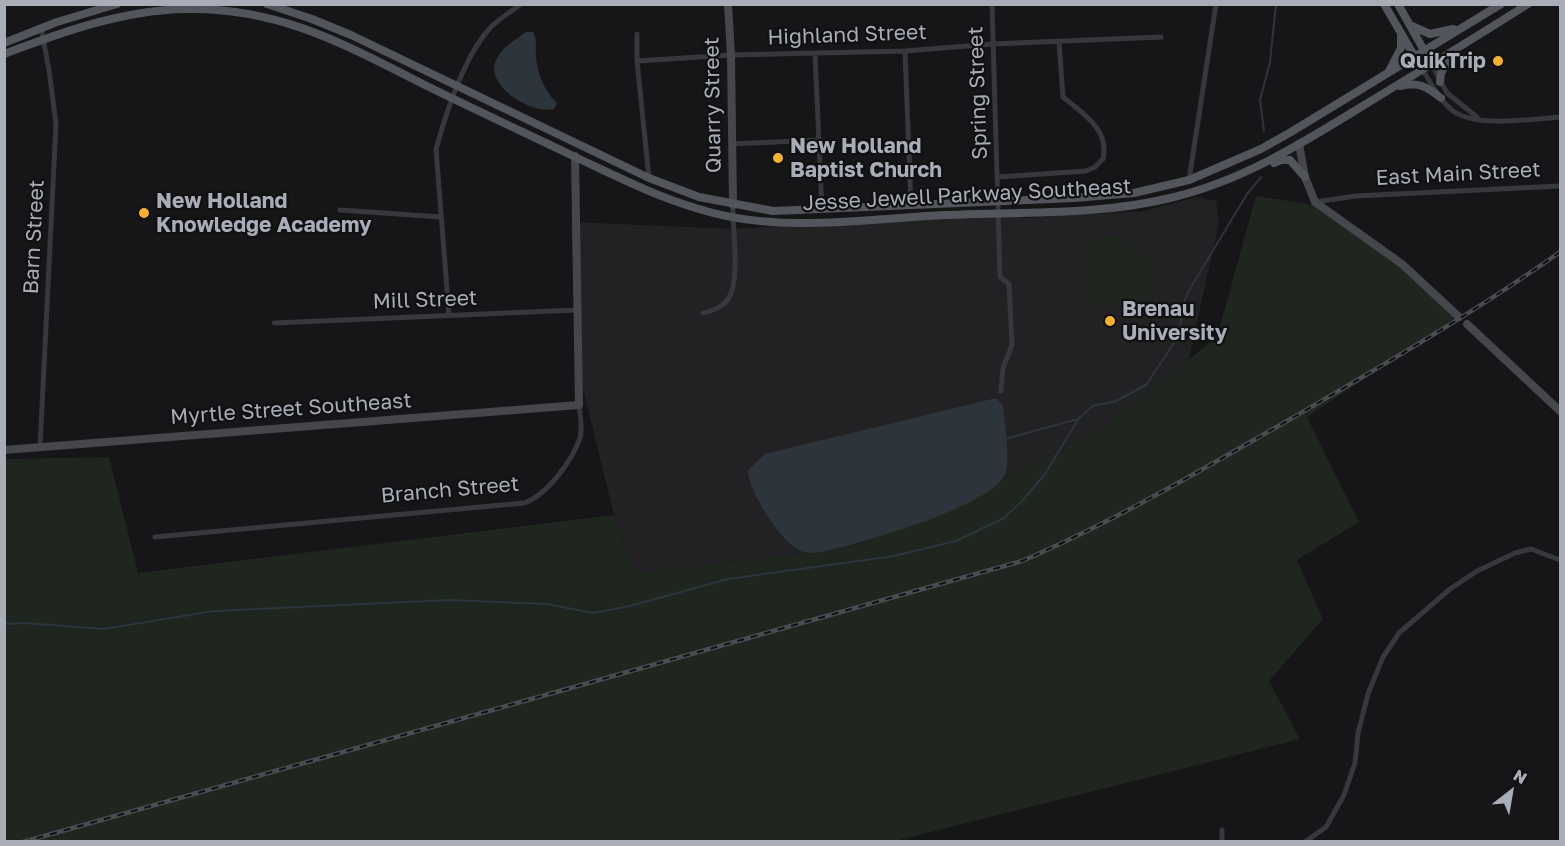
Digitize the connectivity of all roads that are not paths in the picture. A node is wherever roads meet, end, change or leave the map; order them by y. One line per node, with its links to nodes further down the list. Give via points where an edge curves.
1 (117, 4): 13 (main road)
2 (267, 4): 33 (main road, Jesse Jewell Parkway Southeast, via 312,18)
3 (522, 4): 33 (street, via 491,27 476,48)
4 (728, 4): 26 (street, Quarry Street)
5 (992, 4): 20 (street, Spring Street)
6 (1216, 4): 47 (street)
7 (1384, 4): 14 (main road)
8 (1398, 4): 11 (main road)
9 (1501, 4): 12 (main road, Jesse Jewell Parkway Southeast)
10 (1528, 4): 21 (main road, Jesse Jewell Parkway Southeast)
11 (1409, 24): 12 (main road, via 1430,34); 23 (main road)
12 (1468, 24): 23 (main road, Jesse Jewell Parkway Southeast)
13 (41, 28): 17 (street, Barn Street); 19 (main road)
14 (1401, 33): 27 (main road); 31 (main road, via 1399,51)
15 (637, 34): 28 (street)
16 (1161, 37): 18 (street, Highland Street)
17 (43, 39): 24 (main road, Jesse Jewell Parkway Southeast); 35 (main road, Jesse Jewell Parkway Southeast, via 142,12 182,9 249,13 314,31); 67 (street, Barn Street, via 56,124)
18 (1059, 41): 20 (street, Highland Street); 44 (street, via 1063,97 1092,120 1104,145 1103,159 1086,171)
19 (4, 43)
20 (992, 44): 22 (street, Highland Street); 44 (street, Spring Street)
21 (1454, 50): 29 (main road, Jesse Jewell Parkway Southeast); 32 (main road)
22 (905, 51): 25 (street, Highland Street); 52 (street)
23 (1423, 51): 27 (main road, Jesse Jewell Parkway Southeast); 29 (main road)
24 (4, 54)
25 (815, 54): 26 (street, Highland Street); 39 (street)
26 (731, 55): 28 (street, Highland Street); 40 (street, Quarry Street)
27 (1414, 56): 30 (main road); 31 (main road, Jesse Jewell Parkway Southeast)
28 (637, 61): 46 (street)
29 (1431, 63): 30 (main road, Jesse Jewell Parkway Southeast); 32 (street)
30 (1422, 69): 34 (main road, Jesse Jewell Parkway Southeast); 36 (street)
31 (1387, 74): 47 (main road, Jesse Jewell Parkway Southeast, via 1262,148)
32 (1440, 82): 38 (street, via 1461,106)
33 (459, 87): 35 (street); 46 (main road, Jesse Jewell Parkway Southeast)
34 (1391, 89): 36 (main road, via 1416,83 1427,86); 41 (main road, Jesse Jewell Parkway Southeast)
35 (454, 99): 42 (main road, Jesse Jewell Parkway Southeast); 56 (street, via 436,149)
36 (1441, 99): 38 (street, via 1454,111)
37 (1560, 117): 38 (street, via 1490,121)
38 (1479, 118)
39 (818, 140): 40 (street); 54 (street)
40 (732, 144): 51 (street, Quarry Street)
41 (1299, 144): 43 (main road, Jesse Jewell Parkway Southeast); 45 (street)
42 (575, 156): 57 (main road, Jesse Jewell Parkway Southeast, via 651,193); 58 (street, Branch Street)
43 (1251, 170): 45 (main road, via 1285,159 1296,164); 55 (main road, Jesse Jewell Parkway Southeast, via 1200,189 1140,204)
44 (998, 177): 49 (street, Spring Street)
45 (1305, 177): 50 (street)
46 (649, 178): 51 (main road, Jesse Jewell Parkway Southeast)
47 (1189, 180): 49 (main road, Jesse Jewell Parkway Southeast, via 1134,193)
48 (1560, 186): 50 (street, East Main Street, via 1356,196)
49 (999, 201): 52 (main road, Jesse Jewell Parkway Southeast); 55 (street, Spring Street)
50 (1315, 202): 61 (street, via 1402,264)
51 (733, 205): 54 (main road, Jesse Jewell Parkway Southeast, via 773,211); 57 (street)
52 (911, 206): 54 (main road, Jesse Jewell Parkway Southeast)
53 (340, 210): 56 (street)
54 (822, 210)
55 (998, 212): 57 (main road, Jesse Jewell Parkway Southeast, via 832,222 777,223); 64 (street, Spring Street, via 1000,277 1009,284 1012,345)
56 (441, 217): 60 (street)
57 (733, 217): 59 (street, via 734,288 719,308)
58 (578, 310): 60 (street, Mill Street); 65 (street, Branch Street)
59 (703, 313)
60 (449, 315): 62 (street, Mill Street)
61 (1459, 317)
62 (274, 323)
63 (1467, 324): 66 (street)
64 (1001, 391)
65 (579, 405): 67 (street, Myrtle Street Southeast); 69 (street, Branch Street, via 580,438 545,489 524,503)
66 (1560, 411)
67 (40, 447): 68 (street, Myrtle Street Southeast)
68 (4, 450)
69 (155, 537)
70 (1560, 560): 73 (street, via 1531,549 1515,553 1450,589 1399,633 1383,657 1368,694 1355,763 1344,795 1326,826)
71 (1222, 830): 72 (street)
72 (1222, 842)
73 (1305, 842)

